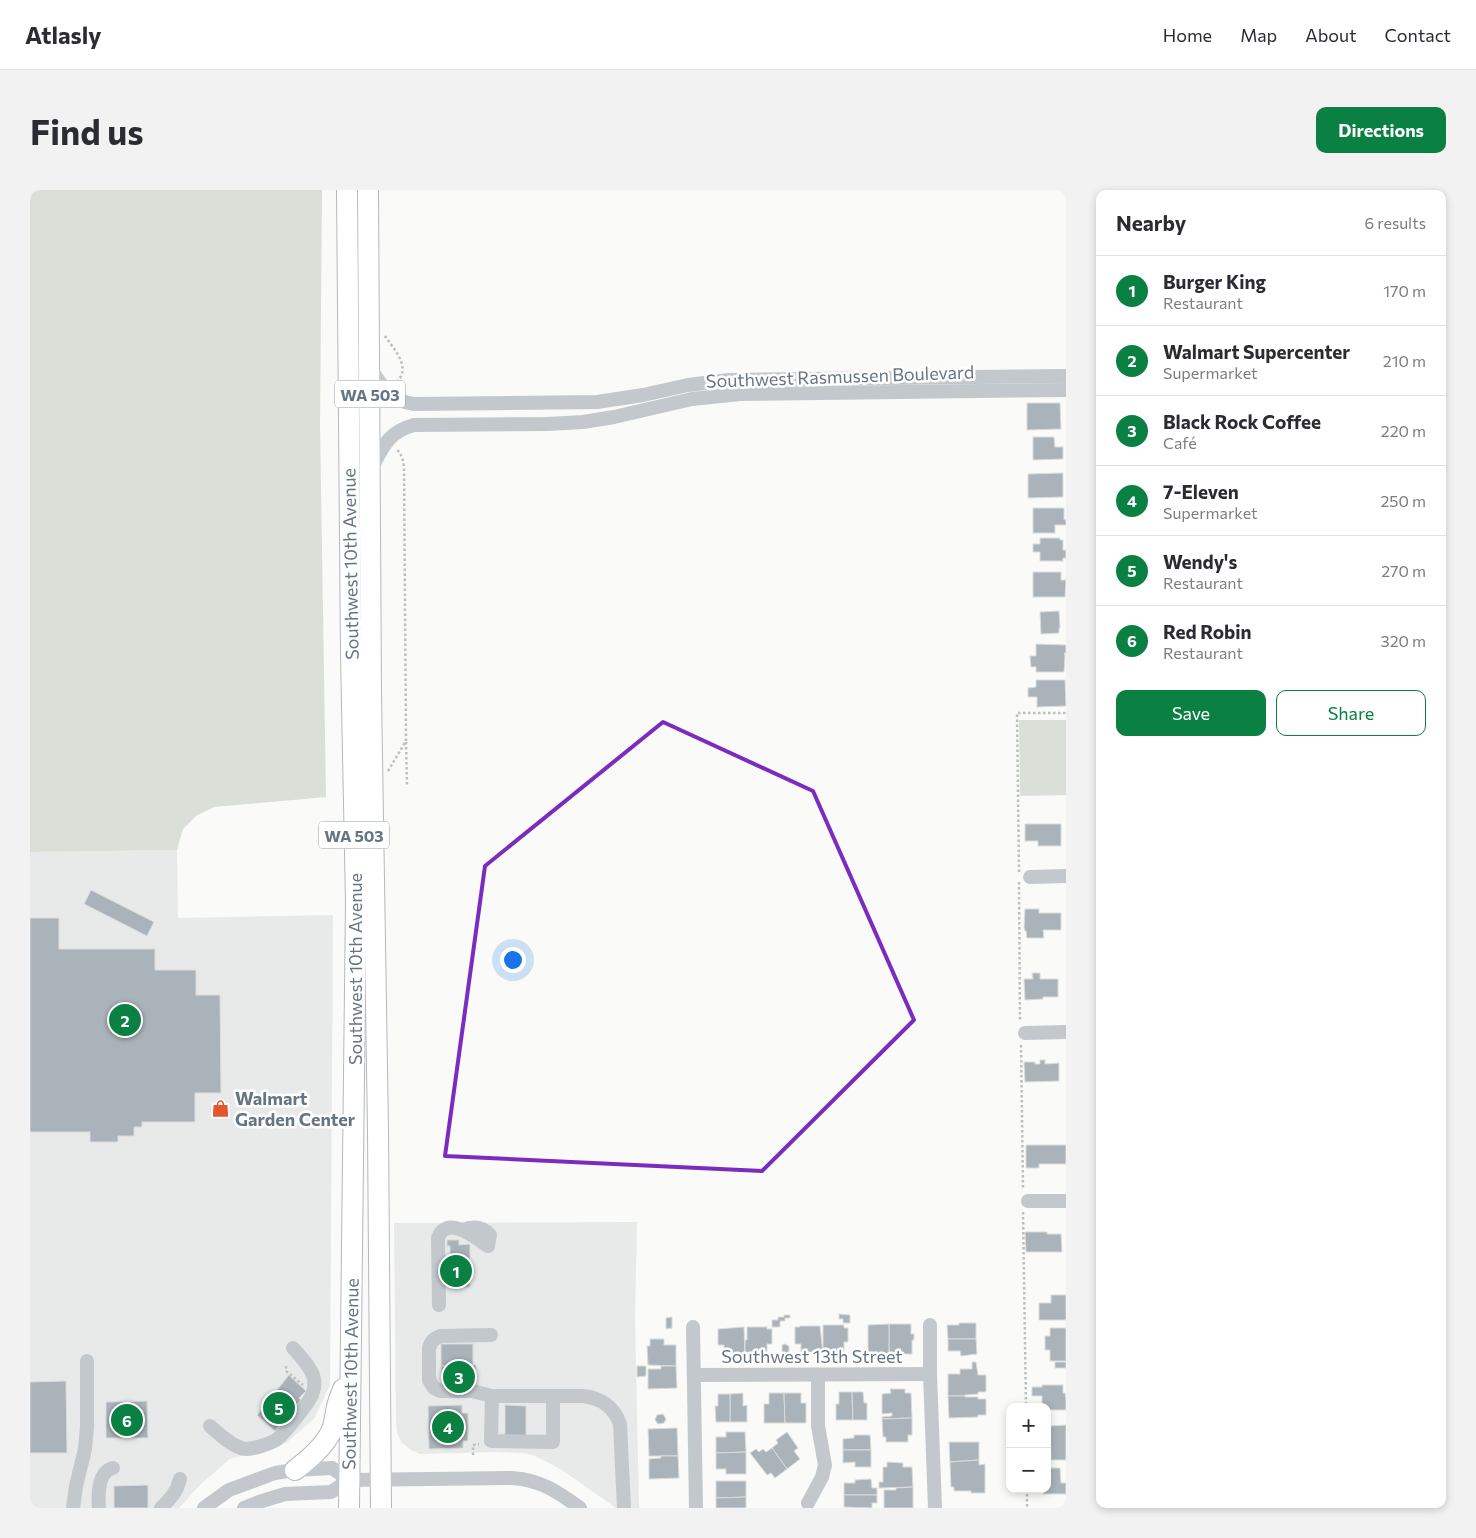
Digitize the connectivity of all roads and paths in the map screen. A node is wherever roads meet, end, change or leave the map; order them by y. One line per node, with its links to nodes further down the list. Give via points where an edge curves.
1 (347, 190): 28 (highway, Southwest 10th Avenue / WA 503, via 356,902)
2 (368, 190): 3 (highway, Southwest 10th Avenue / WA 503)
3 (369, 316): 4 (highway, Southwest 10th Avenue / WA 503); 6 (path, via 401,361 403,372)
4 (370, 368): 5 (street, Southwest Rasmussen Boulevard, via 382,387 396,400 414,404 597,402 729,380); 9 (highway, Southwest 10th Avenue / WA 503)
5 (1066, 376)
6 (397, 382)
7 (1066, 390): 9 (street, Southwest Rasmussen Boulevard, via 740,394 692,399 583,422 414,426 392,436)
8 (400, 452): 11 (path, via 404,467)
9 (370, 472): 40 (highway, Southwest 10th Avenue / WA 503)
10 (1066, 713): 17 (path, via 1016,713)
11 (406, 741): 12 (path); 13 (path)
12 (387, 774)
13 (407, 786)
14 (1066, 876): 15 (street)
15 (1030, 877)
16 (1066, 1032): 17 (street)
17 (1022, 1033): 18 (path)
18 (1025, 1201): 19 (street); 35 (path)
19 (1066, 1201)
20 (488, 1246): 21 (street, via 462,1230 446,1228 439,1234)
21 (439, 1305)
22 (930, 1325): 29 (street)
23 (693, 1327): 30 (street)
24 (491, 1335): 33 (street, via 436,1337 429,1349 429,1372 431,1385 437,1390 472,1391)
25 (293, 1348): 36 (street, via 312,1373 315,1387 284,1432 275,1440 244,1449)
26 (86, 1361): 44 (street, via 85,1449)
27 (286, 1366): 32 (path, via 286,1371)
28 (350, 1370): 38 (highway, via 331,1431 320,1448); 41 (highway, Southwest 10th Avenue / WA 503)
29 (930, 1374): 31 (street, Southwest 13th Street); 54 (street)
30 (694, 1375): 31 (street, Southwest 13th Street); 53 (street)
31 (818, 1375): 43 (street, via 818,1426 824,1465 822,1477)
32 (307, 1388)
33 (492, 1396): 34 (street); 34 (street, via 491,1441 553,1442)
34 (553, 1396): 52 (street, via 591,1397 604,1402 614,1412 621,1431)
35 (1026, 1403)
36 (210, 1426)
37 (113, 1468): 45 (street, via 101,1479)
38 (295, 1470): 41 (street, via 332,1468); 47 (street, via 242,1484)
39 (180, 1479): 46 (street, via 174,1494)
40 (381, 1479): 41 (street); 50 (highway, Southwest 10th Avenue / WA 503); 51 (street, via 524,1479 548,1487)
41 (349, 1480): 48 (street, via 331,1492 285,1494); 49 (highway, Southwest 10th Avenue / WA 503)
42 (1027, 1493): 55 (path)
43 (808, 1503)
44 (74, 1508)
45 (99, 1508)
46 (161, 1508)
47 (204, 1508)
48 (244, 1508)
49 (349, 1508)
50 (382, 1508)
51 (580, 1508)
52 (624, 1508)
53 (696, 1508)
54 (934, 1508)
55 (1027, 1508)

